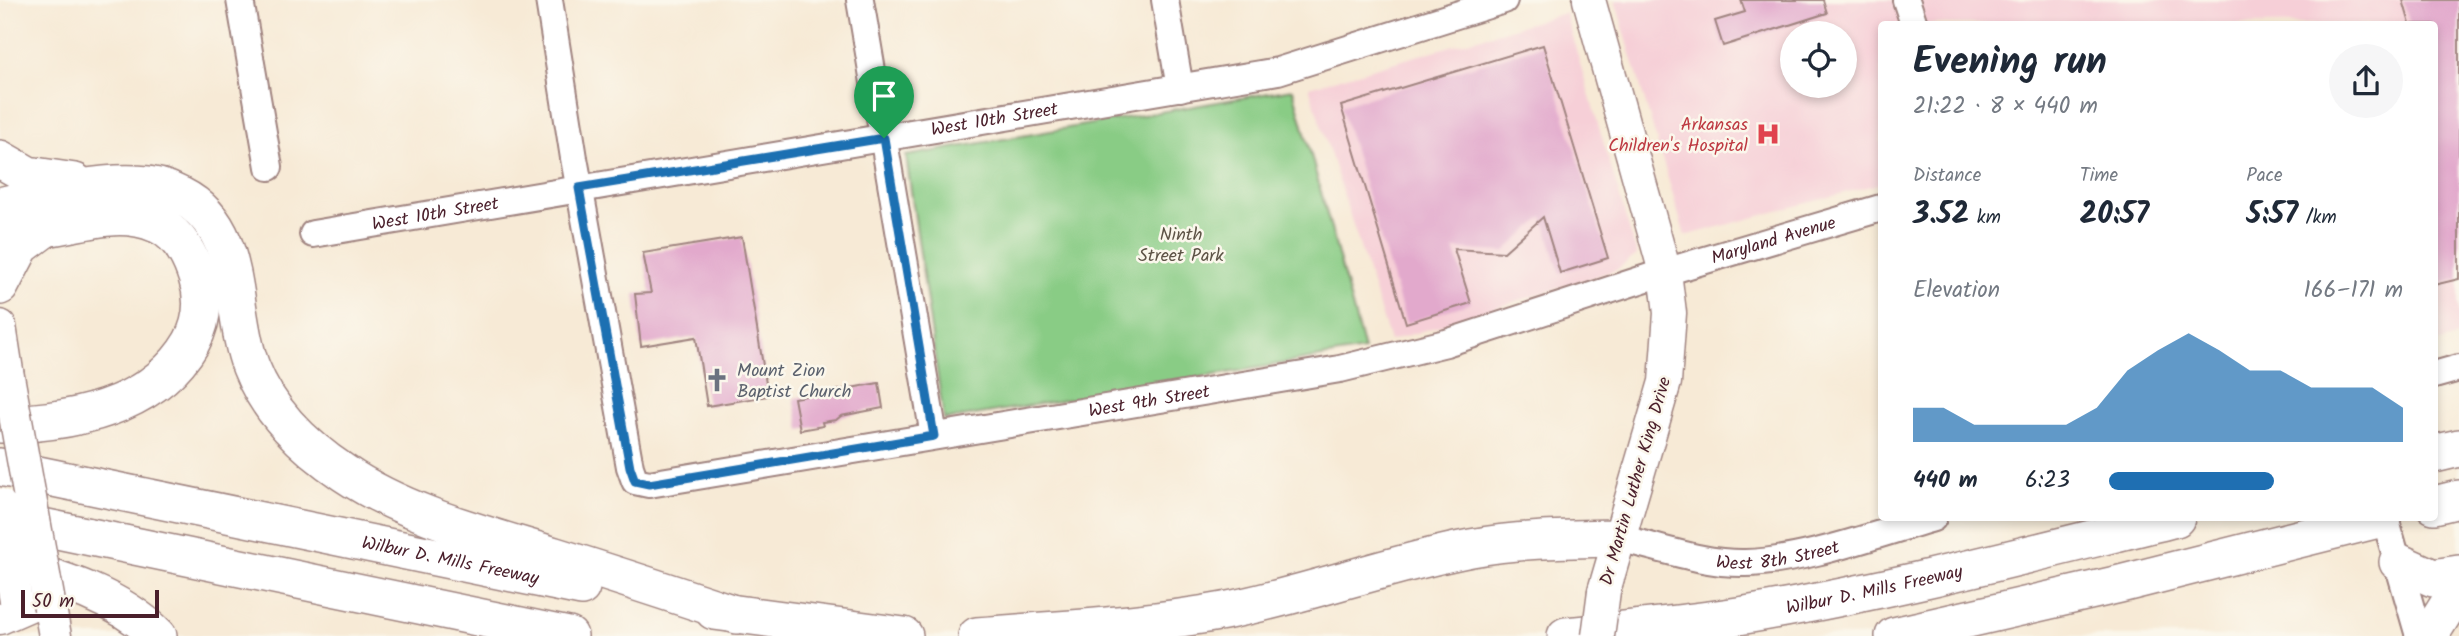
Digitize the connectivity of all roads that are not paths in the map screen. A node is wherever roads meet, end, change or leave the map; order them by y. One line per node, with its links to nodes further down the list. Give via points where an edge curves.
1 (240, 0): 12 (street)
2 (549, 0): 14 (street)
3 (860, 0): 10 (street)
4 (1165, 0): 9 (street)
5 (1504, 0): 9 (street, West 10th Street, via 1278,71)
6 (1589, 0): 20 (main road, Dr Martin Luther King Drive)
7 (1906, 0): 8 (street)
8 (1912, 21)
9 (1180, 88): 10 (street, West 10th Street)
10 (884, 138): 14 (street, West 10th Street); 26 (street)
11 (0, 159): 13 (highway, via 28,175)
12 (269, 167)
13 (108, 186): 15 (highway); 44 (highway, via 136,184 172,191 201,211 227,252 244,344 258,381 295,433 345,474 397,502 485,535)
14 (579, 188): 19 (street, West 10th Street); 26 (street, West 9th Street, via 635,481 649,484)
15 (0, 206)
16 (1878, 209): 20 (street, Maryland Avenue)
17 (0, 227): 18 (highway)
18 (44, 229): 21 (highway, via 21,246); 25 (highway, via 121,216 158,224 190,257 202,298 200,322 168,373 119,404 57,421)
19 (313, 234)
20 (1665, 272): 26 (street, West 9th Street, via 1446,343 1340,369); 38 (main road, Dr Martin Luther King Drive, via 1670,313 1665,382)
21 (0, 286)
22 (0, 326): 43 (main road, bridge)
23 (2459, 368): 24 (street)
24 (2438, 374)
25 (0, 424)
26 (934, 436)
27 (2459, 447): 28 (highway)
28 (2438, 453)
29 (0, 467): 44 (highway, Wilbur D. Mills Freeway)
30 (2459, 499): 31 (highway)
31 (2438, 504)
32 (0, 505): 43 (main road, bridge)
33 (0, 518): 46 (highway)
34 (1922, 521): 38 (street, West 8th Street, via 1798,555 1745,563)
35 (2164, 521): 49 (highway, Wilbur D. Mills Freeway, via 1815,602)
36 (2372, 521): 51 (highway)
37 (2385, 521): 40 (street)
38 (1618, 538): 48 (highway, via 1530,540 1471,548 1260,603 1158,622); 50 (main road, Dr Martin Luther King Drive, bridge)
39 (0, 562): 45 (highway, via 57,578 101,597)
40 (2398, 562): 41 (highway, via 2433,578); 52 (street)
41 (2459, 574)
42 (2459, 588): 53 (highway)
43 (30, 612)
44 (737, 615): 47 (highway, Wilbur D. Mills Freeway)
45 (158, 636)
46 (569, 636)
47 (904, 636)
48 (976, 636)
49 (1566, 636)
50 (1598, 636)
51 (1894, 636)
52 (2419, 636)
53 (2431, 636)

